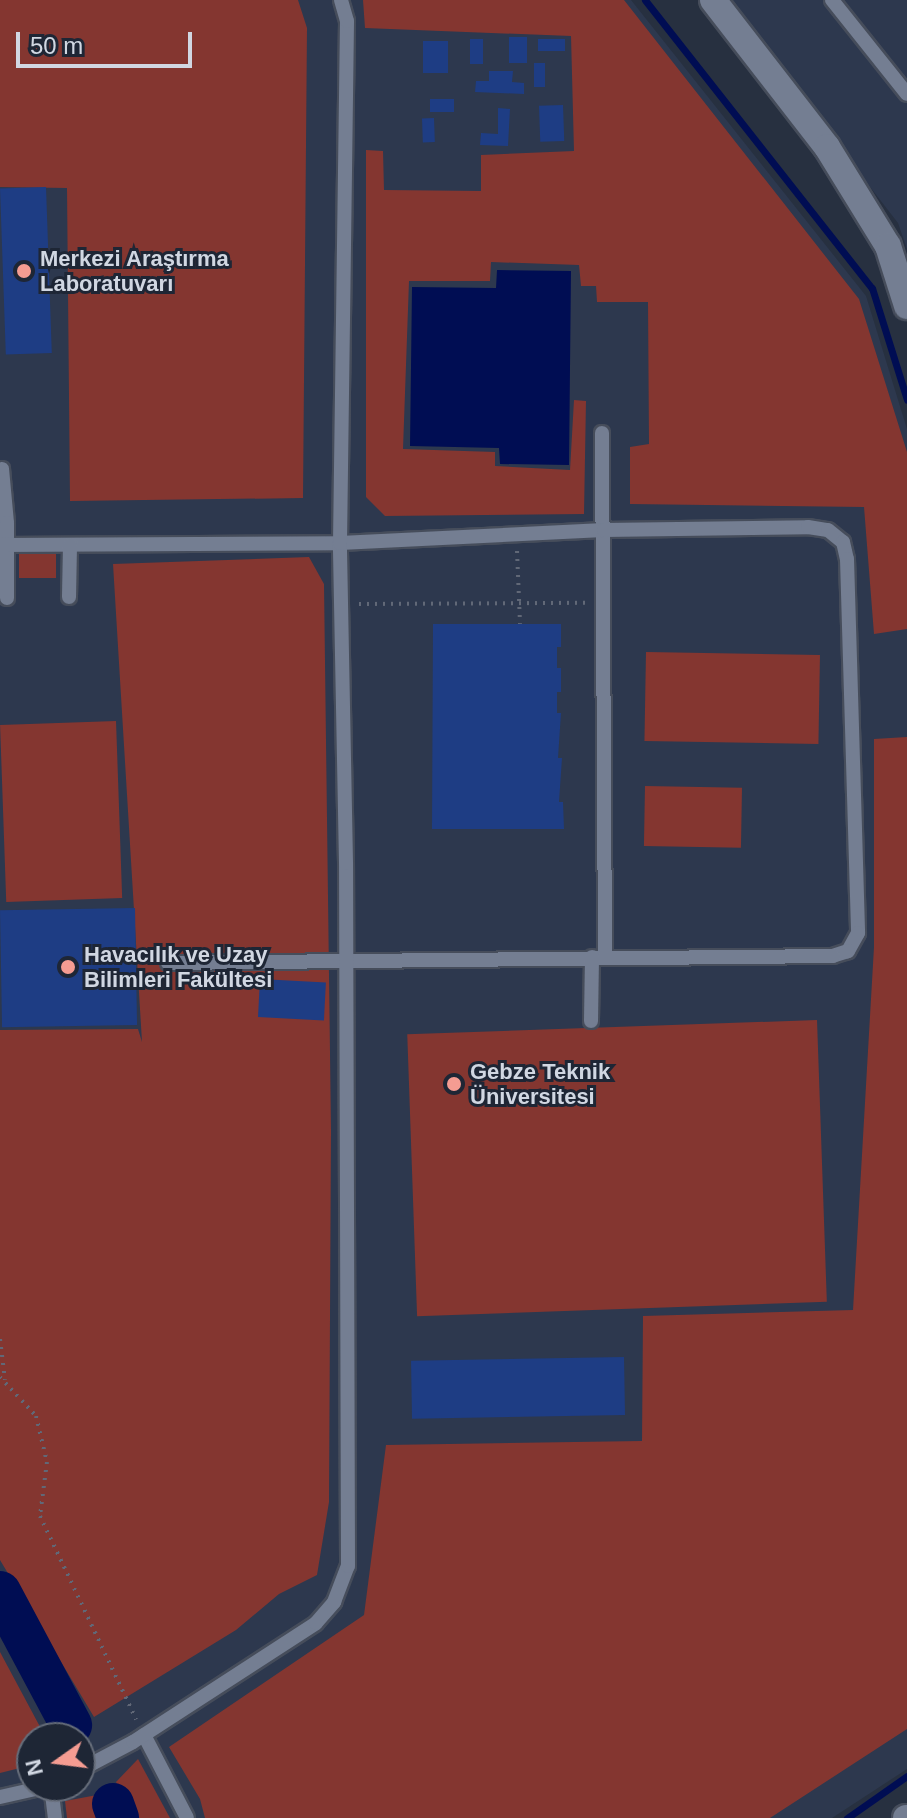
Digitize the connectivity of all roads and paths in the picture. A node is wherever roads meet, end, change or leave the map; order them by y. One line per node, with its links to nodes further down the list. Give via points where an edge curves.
1 (341, 0): 10 (lane, via 347,21)
2 (713, 0): 5 (street, via 827,147 888,246)
3 (832, 0): 4 (lane)
4 (907, 94)
5 (906, 298)
6 (602, 433): 8 (lane)
7 (2, 469): 11 (lane)
8 (604, 530): 9 (lane); 16 (lane); 19 (lane, via 808,527 828,530 843,542 858,933 848,951 833,956)
9 (516, 534): 10 (lane); 15 (path)
10 (340, 543): 12 (lane); 17 (lane)
11 (3, 545): 12 (lane); 14 (lane)
12 (70, 545): 13 (lane)
13 (69, 597)
14 (7, 598)
15 (519, 603): 16 (path); 17 (path); 18 (path)
16 (605, 603): 19 (lane)
17 (342, 604): 20 (lane)
18 (520, 624)
19 (598, 957): 20 (lane); 22 (lane)
20 (347, 960): 21 (lane); 26 (lane, via 348,1566 334,1602 316,1623)
21 (168, 963)
22 (591, 1021)
23 (0, 1339): 25 (path)
24 (0, 1377): 25 (path)
25 (5, 1382): 26 (path, via 36,1416 47,1462 40,1516)
26 (144, 1735): 27 (lane); 28 (lane)
27 (96, 1761)
28 (187, 1818)

